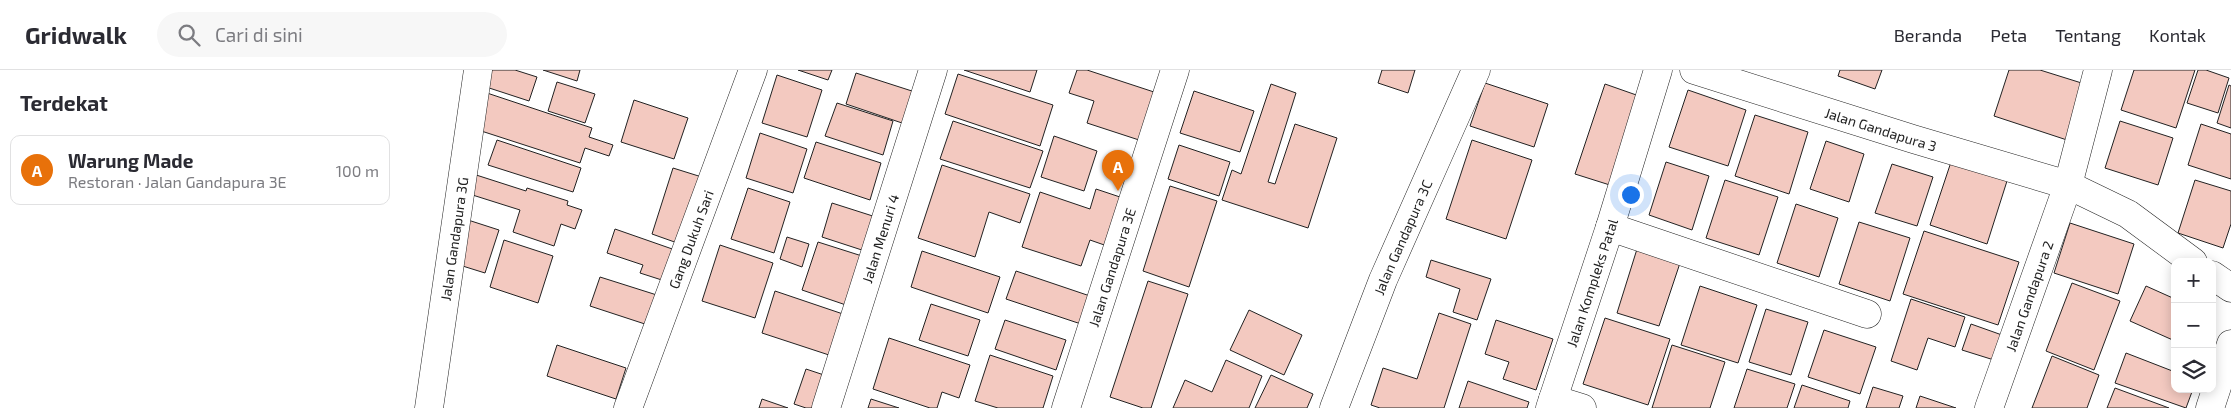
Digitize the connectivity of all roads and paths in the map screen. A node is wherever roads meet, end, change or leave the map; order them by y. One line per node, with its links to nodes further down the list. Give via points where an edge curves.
1 (478, 70): 17 (street, Jalan Gandapura 3G)
2 (753, 70): 18 (street, Gang Dukuh Sari)
3 (933, 70): 19 (street, Jalan Menuri 4)
4 (1175, 70): 20 (street, Jalan Gandapura 3E)
5 (1476, 70): 21 (street, Jalan Gandapura 3C, via 1383,280)
6 (1658, 70): 10 (street, Jalan Kompleks Patal)
7 (1694, 70): 9 (street, Jalan Gandapura 3)
8 (2098, 70): 9 (street)
9 (2068, 185): 11 (street, Jalan Gandapura 3, via 2128,214); 23 (street, Jalan Gandapura 2)
10 (1610, 228): 14 (street); 16 (street, Jalan Kompleks Patal)
11 (2188, 258)
12 (2216, 278): 13 (street)
13 (2231, 288)
14 (1867, 314)
15 (2231, 344): 24 (street)
16 (1552, 403): 22 (street)
17 (429, 408)
18 (628, 408)
19 (826, 408)
20 (1066, 408)
21 (1334, 408)
22 (1582, 408)
23 (1989, 408)
24 (2210, 408)

